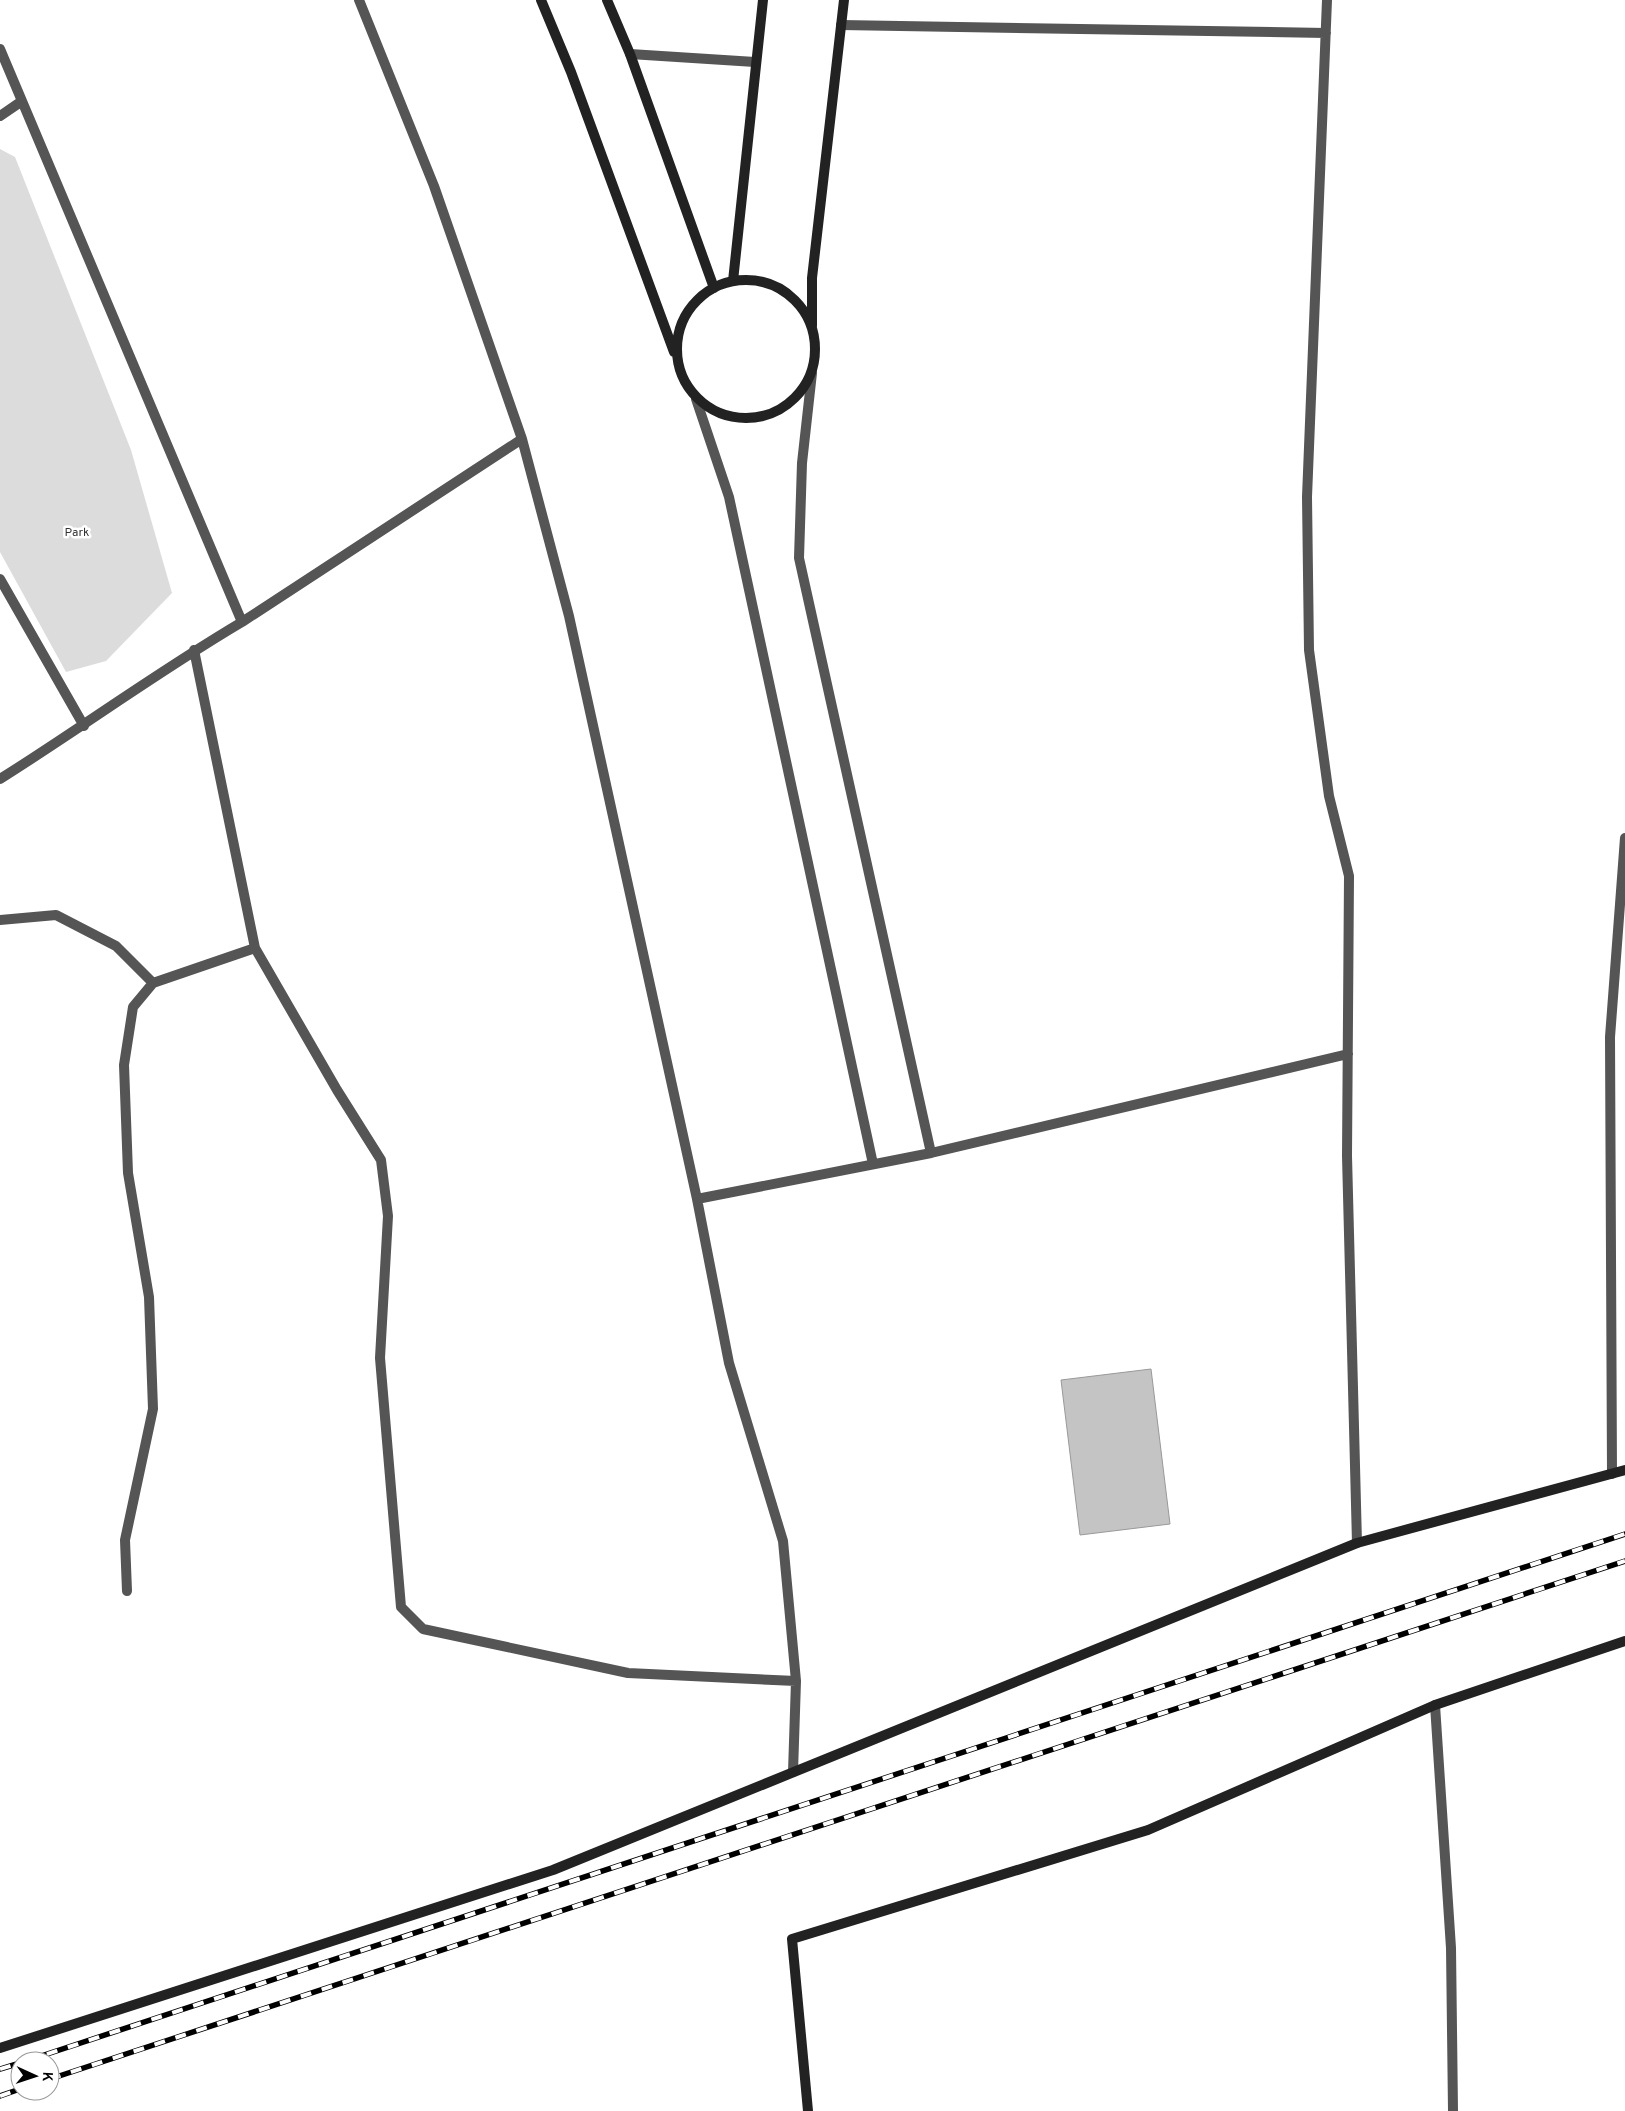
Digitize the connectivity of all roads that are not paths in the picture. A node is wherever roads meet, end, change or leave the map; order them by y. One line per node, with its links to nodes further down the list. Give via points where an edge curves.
1 (359, 0): 20 (street, via 434,186)
2 (542, 0): 17 (street)
3 (607, 0): 10 (street)
4 (763, 0): 11 (street)
5 (844, 0): 7 (street)
6 (1327, 0): 8 (street)
7 (841, 25): 8 (street); 16 (street, via 812,278)
8 (1326, 33): 30 (street, via 1307,497 1309,650 1329,796 1349,876)
9 (0, 49): 12 (street)
10 (630, 54): 11 (street); 15 (street)
11 (755, 62): 14 (street)
12 (22, 101): 13 (street); 22 (street)
13 (0, 116)
14 (733, 281): 15 (street); 16 (street, via 764,282 785,292 801,307)
15 (714, 288): 17 (street, via 700,296 686,313 677,334)
16 (812, 327): 18 (street, via 816,349)
17 (676, 357): 19 (street, via 682,379)
18 (812, 372): 19 (street, via 800,393 783,409 761,418 738,420 715,412); 31 (street, via 802,463 799,558)
19 (696, 399): 32 (street, via 729,497)
20 (522, 439): 22 (street); 33 (street, via 569,616)
21 (0, 579): 24 (street)
22 (242, 622): 23 (street)
23 (194, 650): 24 (street); 28 (street)
24 (84, 726): 25 (street)
25 (0, 779)
26 (1625, 838): 35 (street, via 1610,1037)
27 (0, 920): 29 (street, via 56,915 116,946)
28 (255, 948): 29 (street); 39 (street, via 337,1090 382,1160 388,1216 380,1358 401,1607 423,1629 628,1673)
29 (153, 983): 37 (street, via 133,1007 124,1065 128,1173 149,1297 153,1410 125,1540)
30 (1348, 1054): 31 (street); 36 (street, via 1347,1156)
31 (931, 1153): 32 (street)
32 (872, 1164): 33 (street)
33 (697, 1199): 39 (street, via 729,1363 783,1541)
34 (1625, 1470): 35 (street)
35 (1612, 1474): 36 (street)
36 (1357, 1543): 41 (street)
37 (127, 1591)
38 (1625, 1641): 40 (street)
39 (796, 1681): 41 (street)
40 (1435, 1705): 43 (street, via 1148,1830 792,1939); 44 (street, via 1451,1948)
41 (793, 1772): 42 (street, via 553,1870)
42 (0, 2048)
43 (808, 2111)
44 (1452, 2111)

